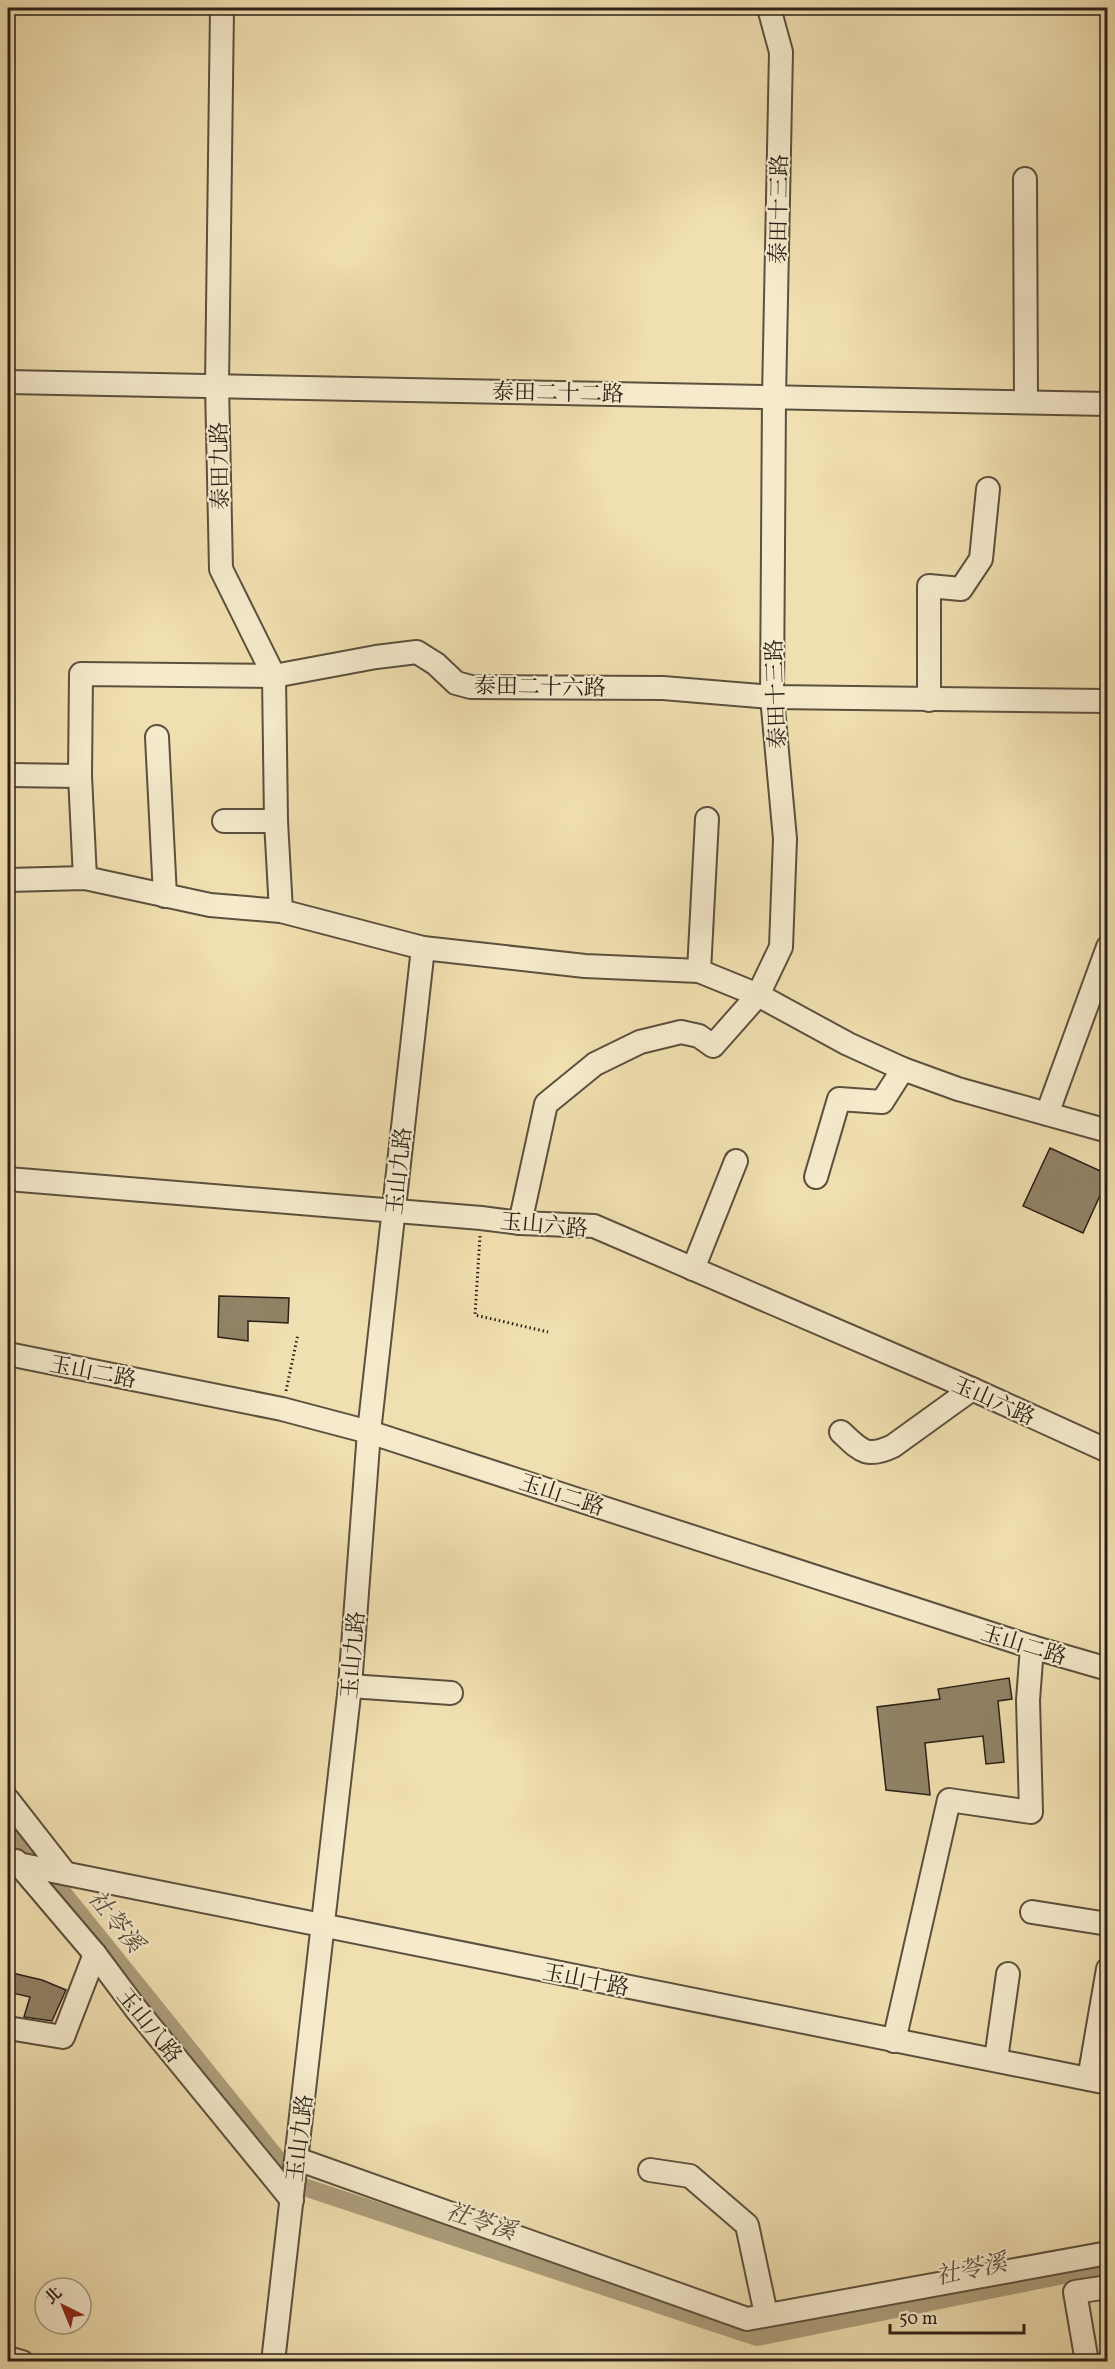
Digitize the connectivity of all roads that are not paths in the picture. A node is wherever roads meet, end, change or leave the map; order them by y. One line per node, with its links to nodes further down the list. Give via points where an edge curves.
1 (222, 8): 5 (street, 泰田九路)
2 (769, 8): 6 (street, 泰田十三路, via 781,51)
3 (1025, 179): 7 (street)
4 (8, 382): 5 (street, 泰田二十二路)
5 (217, 385): 6 (street, 泰田二十二路); 10 (street, 泰田九路, via 221,569)
6 (774, 397): 7 (street, 泰田二十二路); 11 (street, 泰田十三路)
7 (1026, 402): 8 (street, 泰田二十二路)
8 (1107, 404)
9 (988, 489): 12 (street, via 981,559 962,589 929,586)
10 (274, 676): 11 (street, 泰田二十六路, via 417,652 456,683 471,687 663,688); 16 (street, 泰田二十六路, via 81,674); 19 (street, 泰田九路)
11 (772, 697): 12 (street, 泰田二十六路); 27 (street, 泰田十三路, via 785,839 781,947)
12 (929, 700): 13 (street, 泰田二十六路)
13 (1107, 701)
14 (157, 738): 22 (street)
15 (8, 775): 16 (street)
16 (80, 776): 20 (street, 泰田二十六路)
17 (707, 819): 26 (street)
18 (224, 821): 19 (street)
19 (276, 821): 23 (street, 泰田九路)
20 (85, 878): 21 (street); 22 (street)
21 (8, 880)
22 (165, 896): 23 (street, via 210,905)
23 (281, 911): 25 (street)
24 (1107, 947): 29 (street)
25 (423, 948): 26 (street, via 585,966); 34 (street, 玉山九路)
26 (699, 970): 27 (street)
27 (758, 995): 28 (street); 35 (street, 泰田十三路, via 713,1046 699,1035 681,1032 640,1042 595,1064 546,1104)
28 (903, 1070): 29 (street); 32 (street, via 882,1102 838,1099)
29 (1047, 1114): 30 (street)
30 (1107, 1131)
31 (736, 1161): 36 (street)
32 (816, 1177)
33 (8, 1179): 34 (street, 玉山六路)
34 (393, 1212): 35 (street, 玉山六路); 39 (street, 玉山九路)
35 (520, 1223): 36 (street, 玉山六路, via 594,1226)
36 (693, 1269): 38 (street, 玉山六路)
37 (8, 1354): 39 (street, 玉山二路, via 282,1409)
38 (972, 1389): 40 (street, via 879,1452 862,1451); 41 (street, 玉山六路)
39 (369, 1432): 42 (street, 玉山二路); 44 (street, 玉山九路)
40 (841, 1432)
41 (1107, 1450)
42 (1032, 1647): 43 (street, 玉山二路); 56 (street, via 1028,1700 1031,1812 949,1800)
43 (1107, 1669)
44 (350, 1686): 45 (street); 51 (street, 玉山九路)
45 (451, 1693)
46 (8, 1800): 48 (street)
47 (11, 1859): 48 (street, 玉山十路); 52 (street, 玉山八路)
48 (65, 1873): 51 (street, 玉山十路)
49 (1032, 1912): 50 (street)
50 (1107, 1924)
51 (323, 1926): 56 (street, 玉山十路); 59 (street, 玉山九路)
52 (95, 1954): 55 (street, via 63,2037); 61 (street, 玉山八路, via 136,2009)
53 (1107, 1969): 58 (street)
54 (1008, 1974): 57 (street)
55 (8, 2028)
56 (894, 2041): 57 (street, 玉山十路)
57 (996, 2059): 58 (street, 玉山十路)
58 (1098, 2081)
59 (297, 2158): 61 (street, 玉山九路); 64 (street, via 747,2319)
60 (650, 2170): 64 (street, via 690,2176 747,2225)
61 (293, 2193): 67 (street, 玉山九路)
62 (1107, 2253): 64 (street)
63 (1107, 2287): 68 (street, via 1075,2292)
64 (766, 2314)
65 (8, 2358): 66 (street)
66 (22, 2361)
67 (273, 2361)
68 (1087, 2361)

